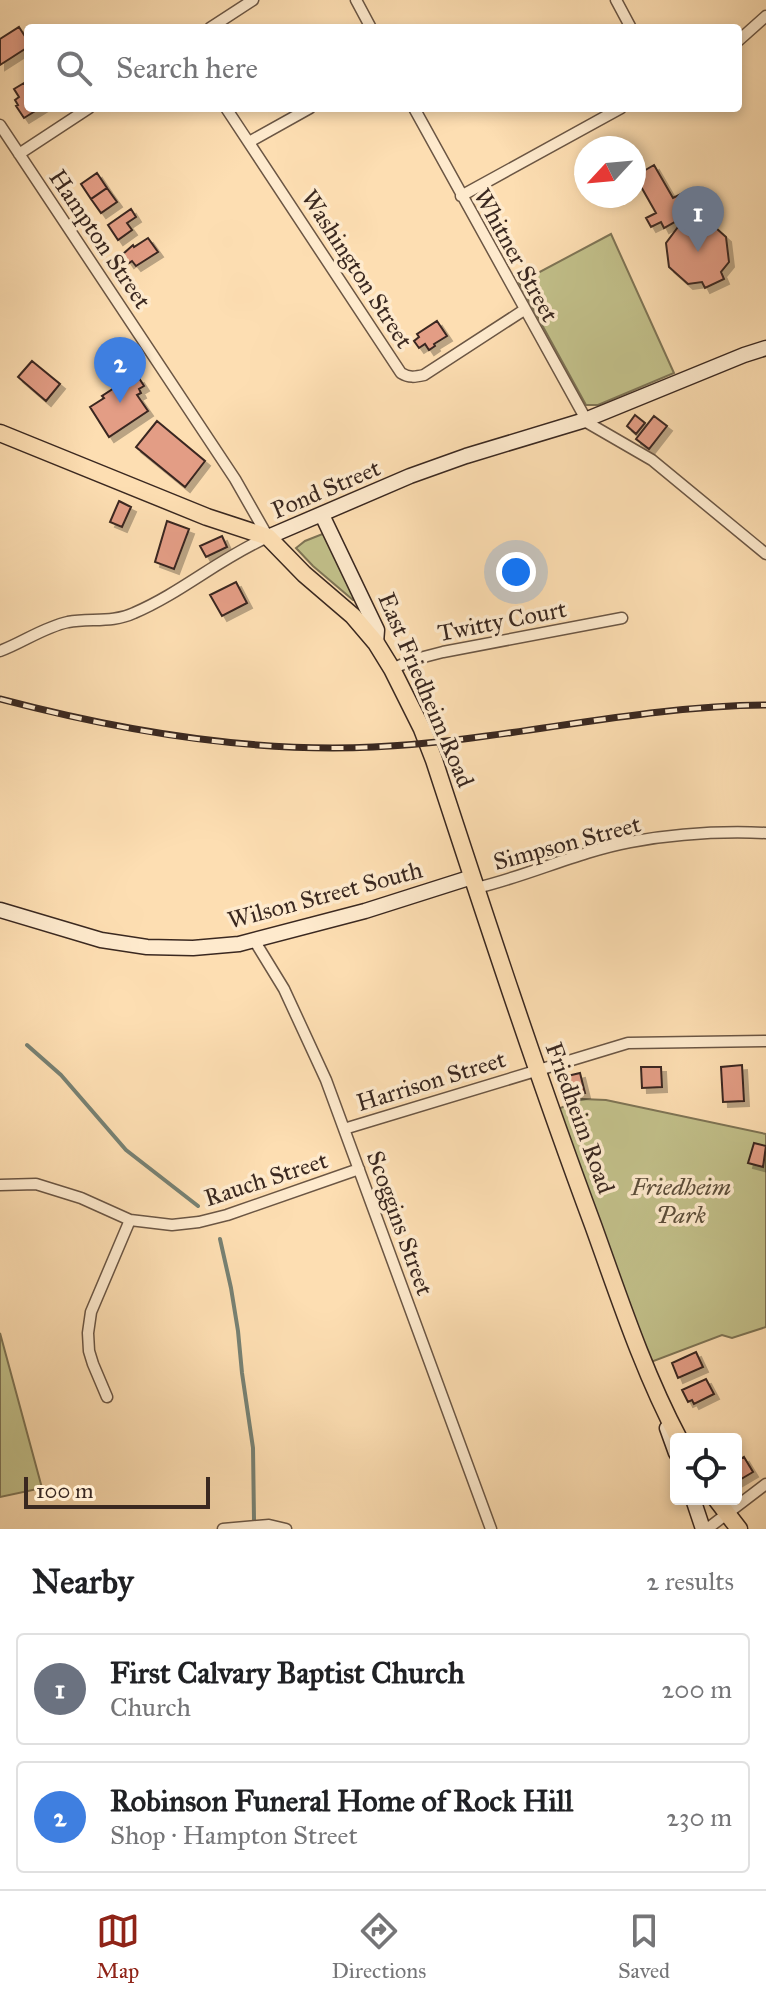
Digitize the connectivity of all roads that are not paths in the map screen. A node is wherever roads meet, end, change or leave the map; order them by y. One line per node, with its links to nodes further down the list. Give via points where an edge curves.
1 (253, 0): 5 (street)
2 (356, 0): 6 (street)
3 (616, 0): 7 (street)
4 (766, 16): 8 (street)
5 (216, 24)
6 (369, 24)
7 (629, 24)
8 (742, 37)
9 (83, 112): 16 (street)
10 (229, 112): 15 (street, Washington Street)
11 (303, 112): 15 (street)
12 (416, 112): 17 (street, Whitner Street)
13 (614, 112): 17 (street)
14 (0, 125): 16 (street, Hampton Street)
15 (249, 142): 18 (street, Washington Street, via 407,377 424,375)
16 (19, 154): 23 (street, Hampton Street)
17 (461, 196): 18 (street, Whitner Street)
18 (524, 310): 20 (street, Whitner Street)
19 (766, 348): 20 (street, Pond Street)
20 (585, 420): 22 (street, Pond Street, via 410,476); 24 (street, via 652,460)
21 (0, 433): 23 (main road)
22 (322, 515): 23 (street, Pond Street); 26 (street, East Friedheim Road, via 377,630)
23 (268, 537): 26 (main road); 27 (street, Pond Street, via 131,615 56,625)
24 (766, 554)
25 (622, 618): 28 (street, Twitty Court, via 443,652)
26 (376, 643): 28 (main road, East Friedheim Road)
27 (0, 651)
28 (392, 669): 30 (main road, East Friedheim Road, via 434,760)
29 (766, 833): 30 (street, Simpson Street, via 629,842)
30 (474, 883): 32 (street, Wilson Street South); 34 (main road, Friedheim Road)
31 (0, 910): 32 (street, Wilson Street South, via 101,940 147,947 193,948)
32 (254, 940): 35 (street, Scoggins Street, via 298,1017)
33 (766, 1041): 34 (street, Harrison Street, via 628,1043)
34 (536, 1070): 35 (street, Harrison Street); 40 (main road, Friedheim Road)
35 (344, 1129): 36 (street, Scoggins Street)
36 (359, 1169): 38 (street, Rauch Street, via 199,1222); 49 (street, Scoggins Street)
37 (0, 1185): 38 (street, Rauch Street, via 36,1184)
38 (130, 1220): 39 (street, via 91,1312 88,1333 89,1351)
39 (107, 1397)
40 (660, 1401): 41 (main road); 42 (street, Friedheim Road)
41 (676, 1433)
42 (670, 1437)
43 (766, 1484): 46 (street)
44 (695, 1505): 50 (street)
45 (720, 1505): 46 (main road)
46 (727, 1515): 50 (street); 51 (main road)
47 (223, 1529): 48 (street)
48 (286, 1529)
49 (491, 1529)
50 (705, 1529)
51 (739, 1529)

